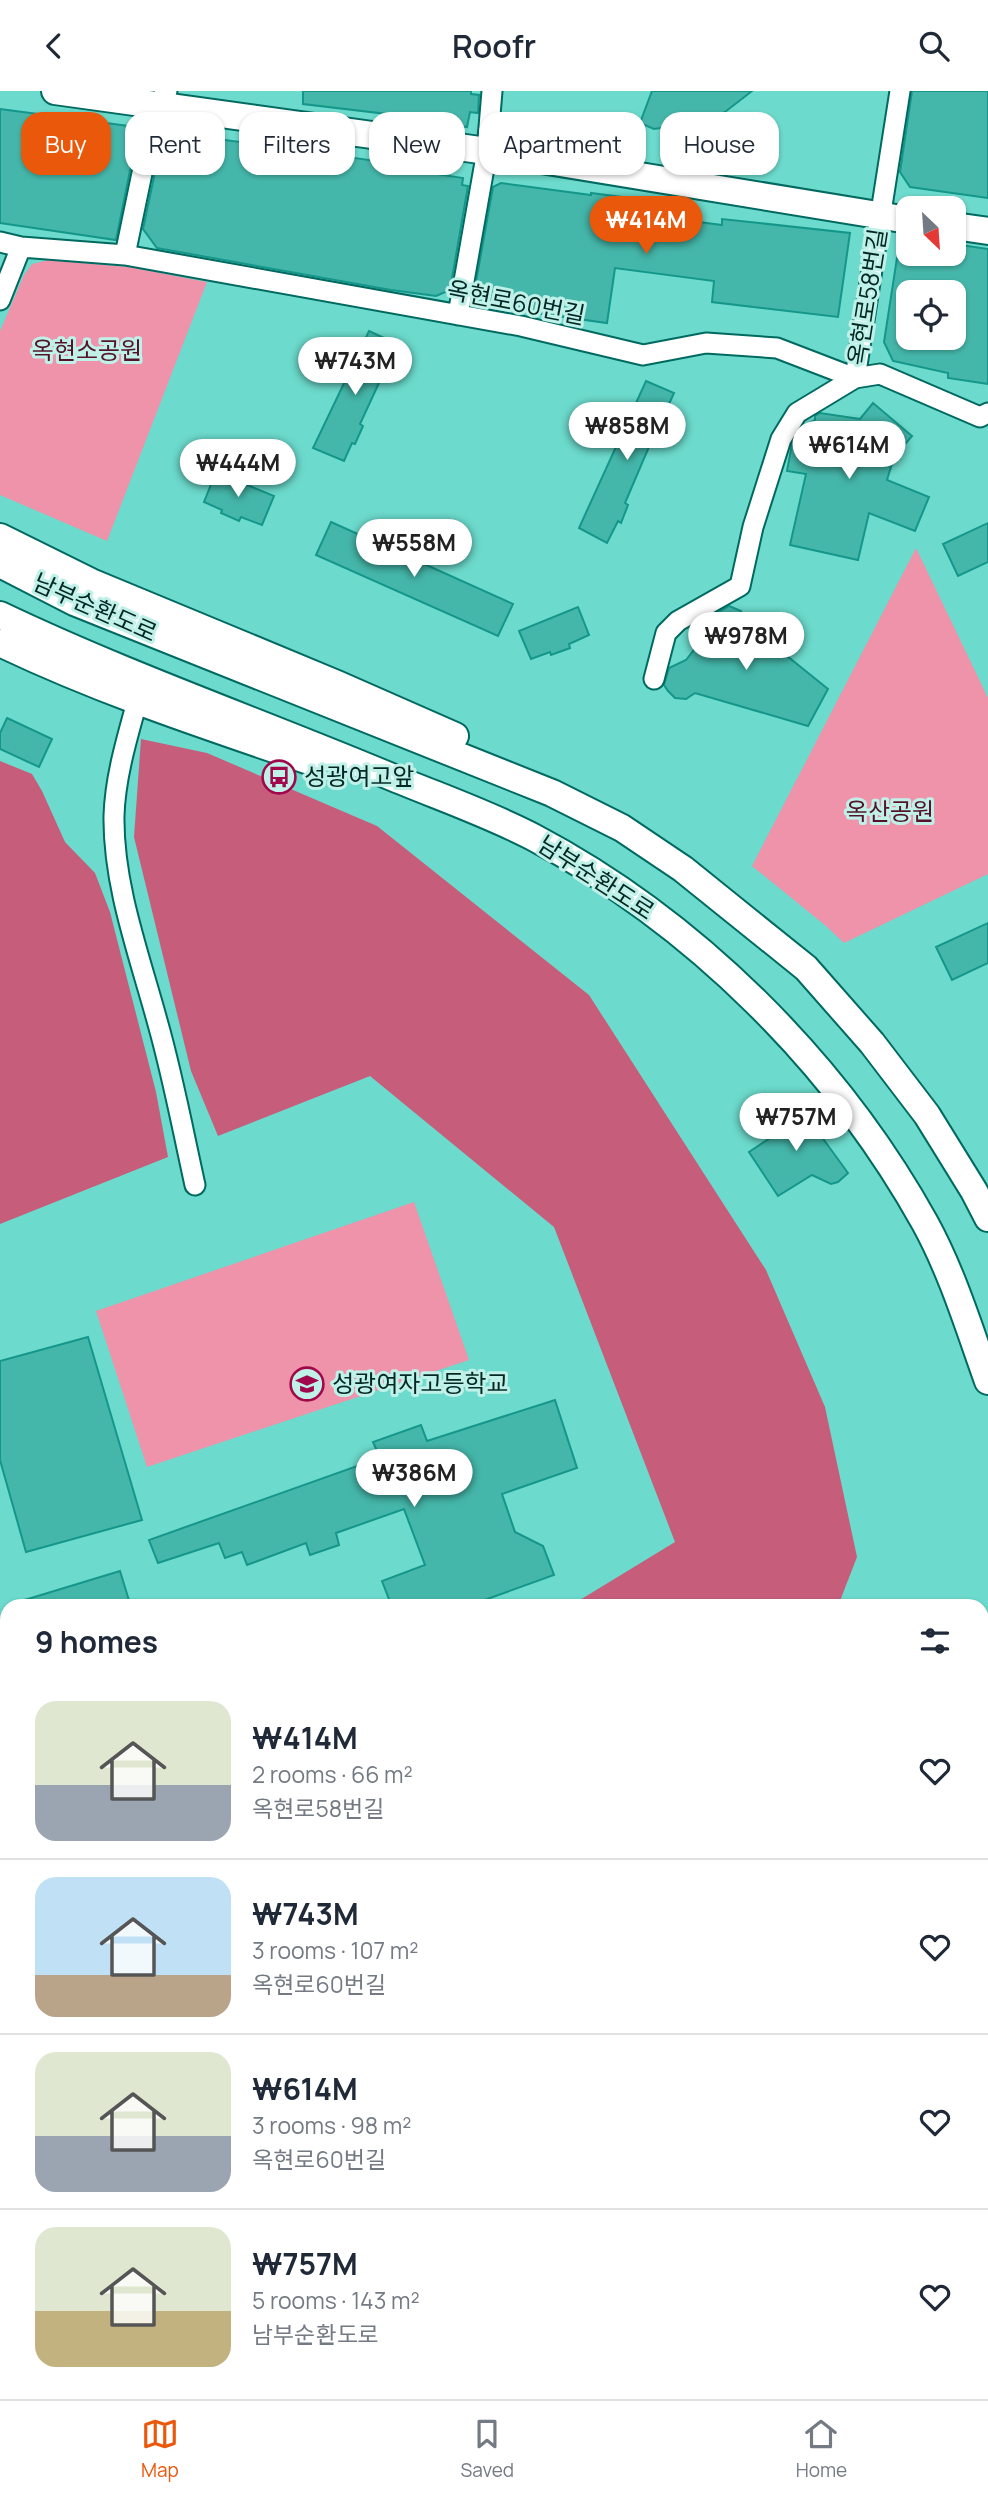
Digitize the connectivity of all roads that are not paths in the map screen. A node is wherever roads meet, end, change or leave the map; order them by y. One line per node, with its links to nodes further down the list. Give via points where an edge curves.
1 (55, 91): 4 (main road, 옥현로58번길)
2 (492, 91): 5 (street)
3 (900, 91): 9 (street)
4 (162, 99): 6 (main road, 옥현로58번길); 15 (street)
5 (490, 112)
6 (479, 150)
7 (483, 175): 17 (street)
8 (632, 175): 9 (main road, 옥현로58번길)
9 (881, 216): 10 (main road, 옥현로58번길); 18 (street, 옥현로58번길)
10 (896, 218)
11 (966, 228): 12 (main road)
12 (988, 231)
13 (0, 243): 14 (street, 옥현로60번길)
14 (21, 247): 15 (street, 옥현로60번길); 16 (street)
15 (125, 255): 17 (street, 옥현로60번길)
16 (0, 300)
17 (458, 315): 18 (street, 옥현로60번길, via 643,355 706,343 777,348)
18 (855, 378): 19 (street, 옥현로60번길, via 880,374 980,417); 24 (street, via 797,413 781,439 740,586 678,621 666,633)
19 (988, 414)
20 (0, 537): 26 (main road, via 90,582 496,755)
21 (0, 564): 26 (main road, 남부순환도로, via 74,602 552,793)
22 (0, 615): 27 (main road, 남부순환도로, via 494,820)
23 (0, 643): 25 (main road)
24 (654, 678)
25 (137, 702): 27 (main road, via 453,811); 28 (street, via 114,814 116,858)
26 (622, 828): 29 (main road, 남부순환도로, via 683,869 806,968 927,1115)
27 (592, 870): 30 (main road, 남부순환도로, via 650,910 713,963 761,1007 833,1087 926,1224 959,1298)
28 (195, 1185)
29 (988, 1218)
30 (988, 1381)

